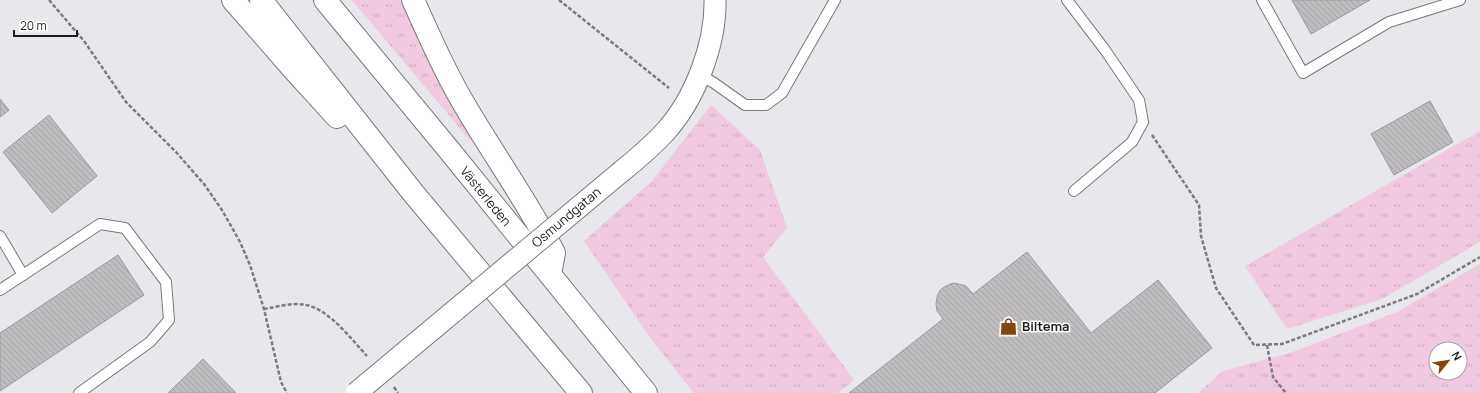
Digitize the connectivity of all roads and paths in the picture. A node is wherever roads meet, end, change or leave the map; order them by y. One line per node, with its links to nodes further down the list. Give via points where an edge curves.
1 (49, 0): 22 (path, via 84,41 126,102 204,184 240,242)
2 (233, 0): 16 (highway, via 398,183)
3 (262, 0): 16 (highway)
4 (325, 0): 19 (highway, Västerleden)
5 (413, 0): 19 (highway, via 464,104 538,222 554,253)
6 (559, 0): 13 (path)
7 (715, 0): 12 (street, Osmundgatan, via 712,33)
8 (835, 0): 12 (lane, via 782,93 766,106 745,104)
9 (1067, 0): 14 (lane, via 1139,100)
10 (1262, 0): 11 (lane, via 1303,74 1389,22)
11 (1460, 0)
12 (700, 74): 13 (street, Osmundgatan)
13 (686, 102): 28 (street, Osmundgatan, bridge, via 666,131 644,153)
14 (1143, 122): 15 (lane, via 1132,142); 23 (path, via 1199,205 1201,236 1216,288 1254,345)
15 (1074, 191)
16 (414, 194): 30 (highway)
17 (0, 236): 20 (lane)
18 (1480, 257): 23 (path, via 1417,294 1282,344)
19 (550, 274): 31 (highway, Västerleden)
20 (23, 275): 21 (lane); 26 (lane, via 100,224 125,228 166,282 169,320 150,342)
21 (0, 290)
22 (264, 309): 24 (path, via 291,304 318,309 332,319); 27 (path, via 281,382)
23 (1267, 344): 32 (path, via 1273,377)
24 (372, 360)
25 (390, 382): 29 (path)
26 (78, 393)
27 (287, 393)
28 (356, 393)
29 (398, 393)
30 (581, 393)
31 (646, 393)
32 (1286, 393)

